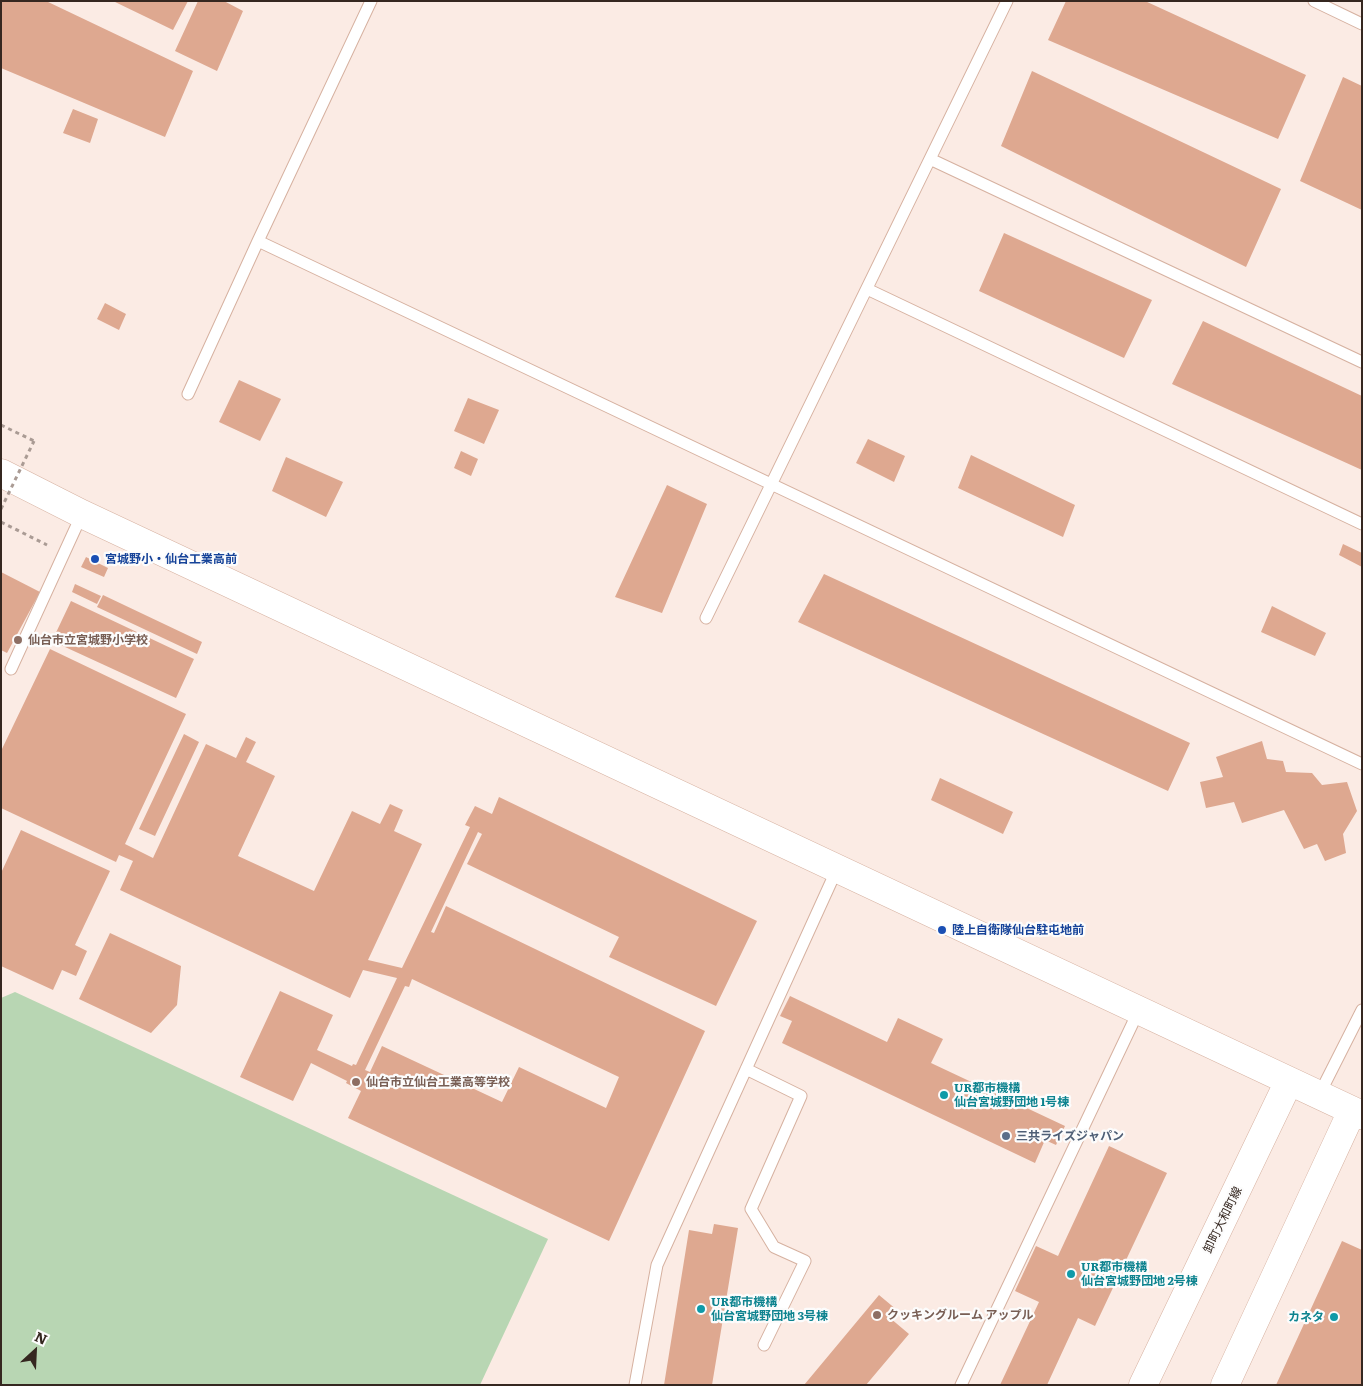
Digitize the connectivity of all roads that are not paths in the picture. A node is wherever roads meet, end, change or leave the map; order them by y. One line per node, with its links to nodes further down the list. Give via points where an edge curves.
1 (371, 1): 6 (lane)
2 (1007, 1): 5 (lane)
3 (1314, 1): 4 (lane)
4 (1362, 24)
5 (930, 159): 7 (lane); 8 (lane)
6 (258, 241): 9 (lane); 11 (lane)
7 (867, 288): 11 (lane); 13 (lane)
8 (1362, 362)
9 (188, 394)
10 (1, 473): 12 (street)
11 (772, 484): 14 (lane); 16 (lane)
12 (82, 514): 15 (lane); 17 (street)
13 (1362, 524)
14 (706, 618)
15 (10, 669)
16 (1362, 764)
17 (838, 867): 18 (street); 20 (lane)
18 (1139, 1010): 21 (street); 26 (lane)
19 (1362, 1010): 22 (lane)
20 (746, 1069): 24 (lane, via 801,1096 751,1209 774,1247 805,1261); 25 (lane, via 657,1265)
21 (1289, 1081): 22 (street); 27 (street, 卸町大和町線)
22 (1319, 1095): 23 (street)
23 (1357, 1113): 28 (street)
24 (764, 1345)
25 (635, 1385)
26 (961, 1385)
27 (1143, 1385)
28 (1225, 1385)

